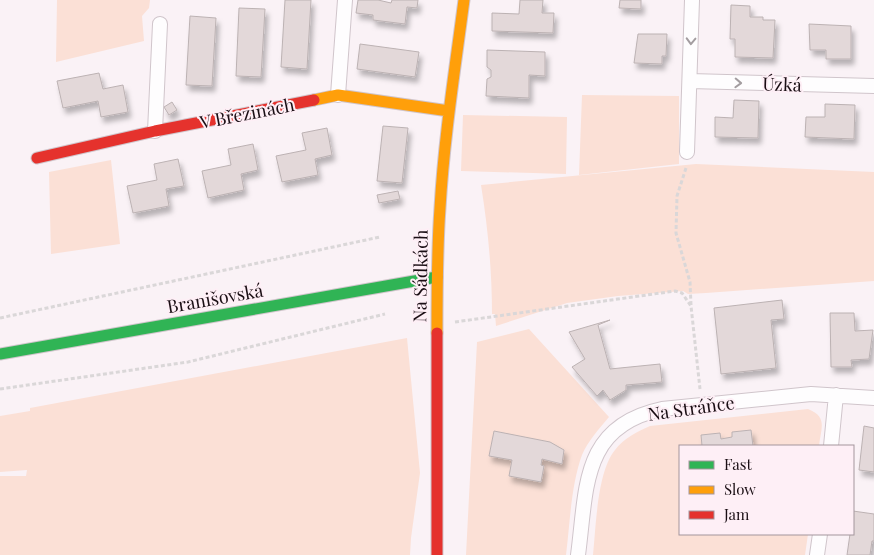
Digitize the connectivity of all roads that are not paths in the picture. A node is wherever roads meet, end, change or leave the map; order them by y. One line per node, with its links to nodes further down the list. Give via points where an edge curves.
1 (344, 0): 7 (street)
2 (464, 0): 8 (street, Na Sádkách)
3 (692, 0): 5 (street, one-way to 5)
4 (160, 24): 9 (street)
5 (690, 82): 6 (street, Úzká, one-way to 6); 10 (street)
6 (874, 86)
7 (338, 95): 8 (street, V Březinách); 9 (street, V Březinách)
8 (449, 111): 12 (street, Na Sádkách)
9 (155, 131): 11 (street, V Březinách)
10 (688, 152)
11 (36, 158)
12 (436, 277): 13 (street, Branišovská); 18 (street, Na Sádkách)
13 (0, 354)
14 (836, 395): 15 (street, Na Stráňce); 16 (street); 19 (street, Na Stráňce, via 811,394 662,409 644,412 612,431 593,460 588,478)
15 (874, 398)
16 (830, 445)
17 (820, 535): 20 (street)
18 (437, 555)
19 (578, 555)
20 (817, 555)

